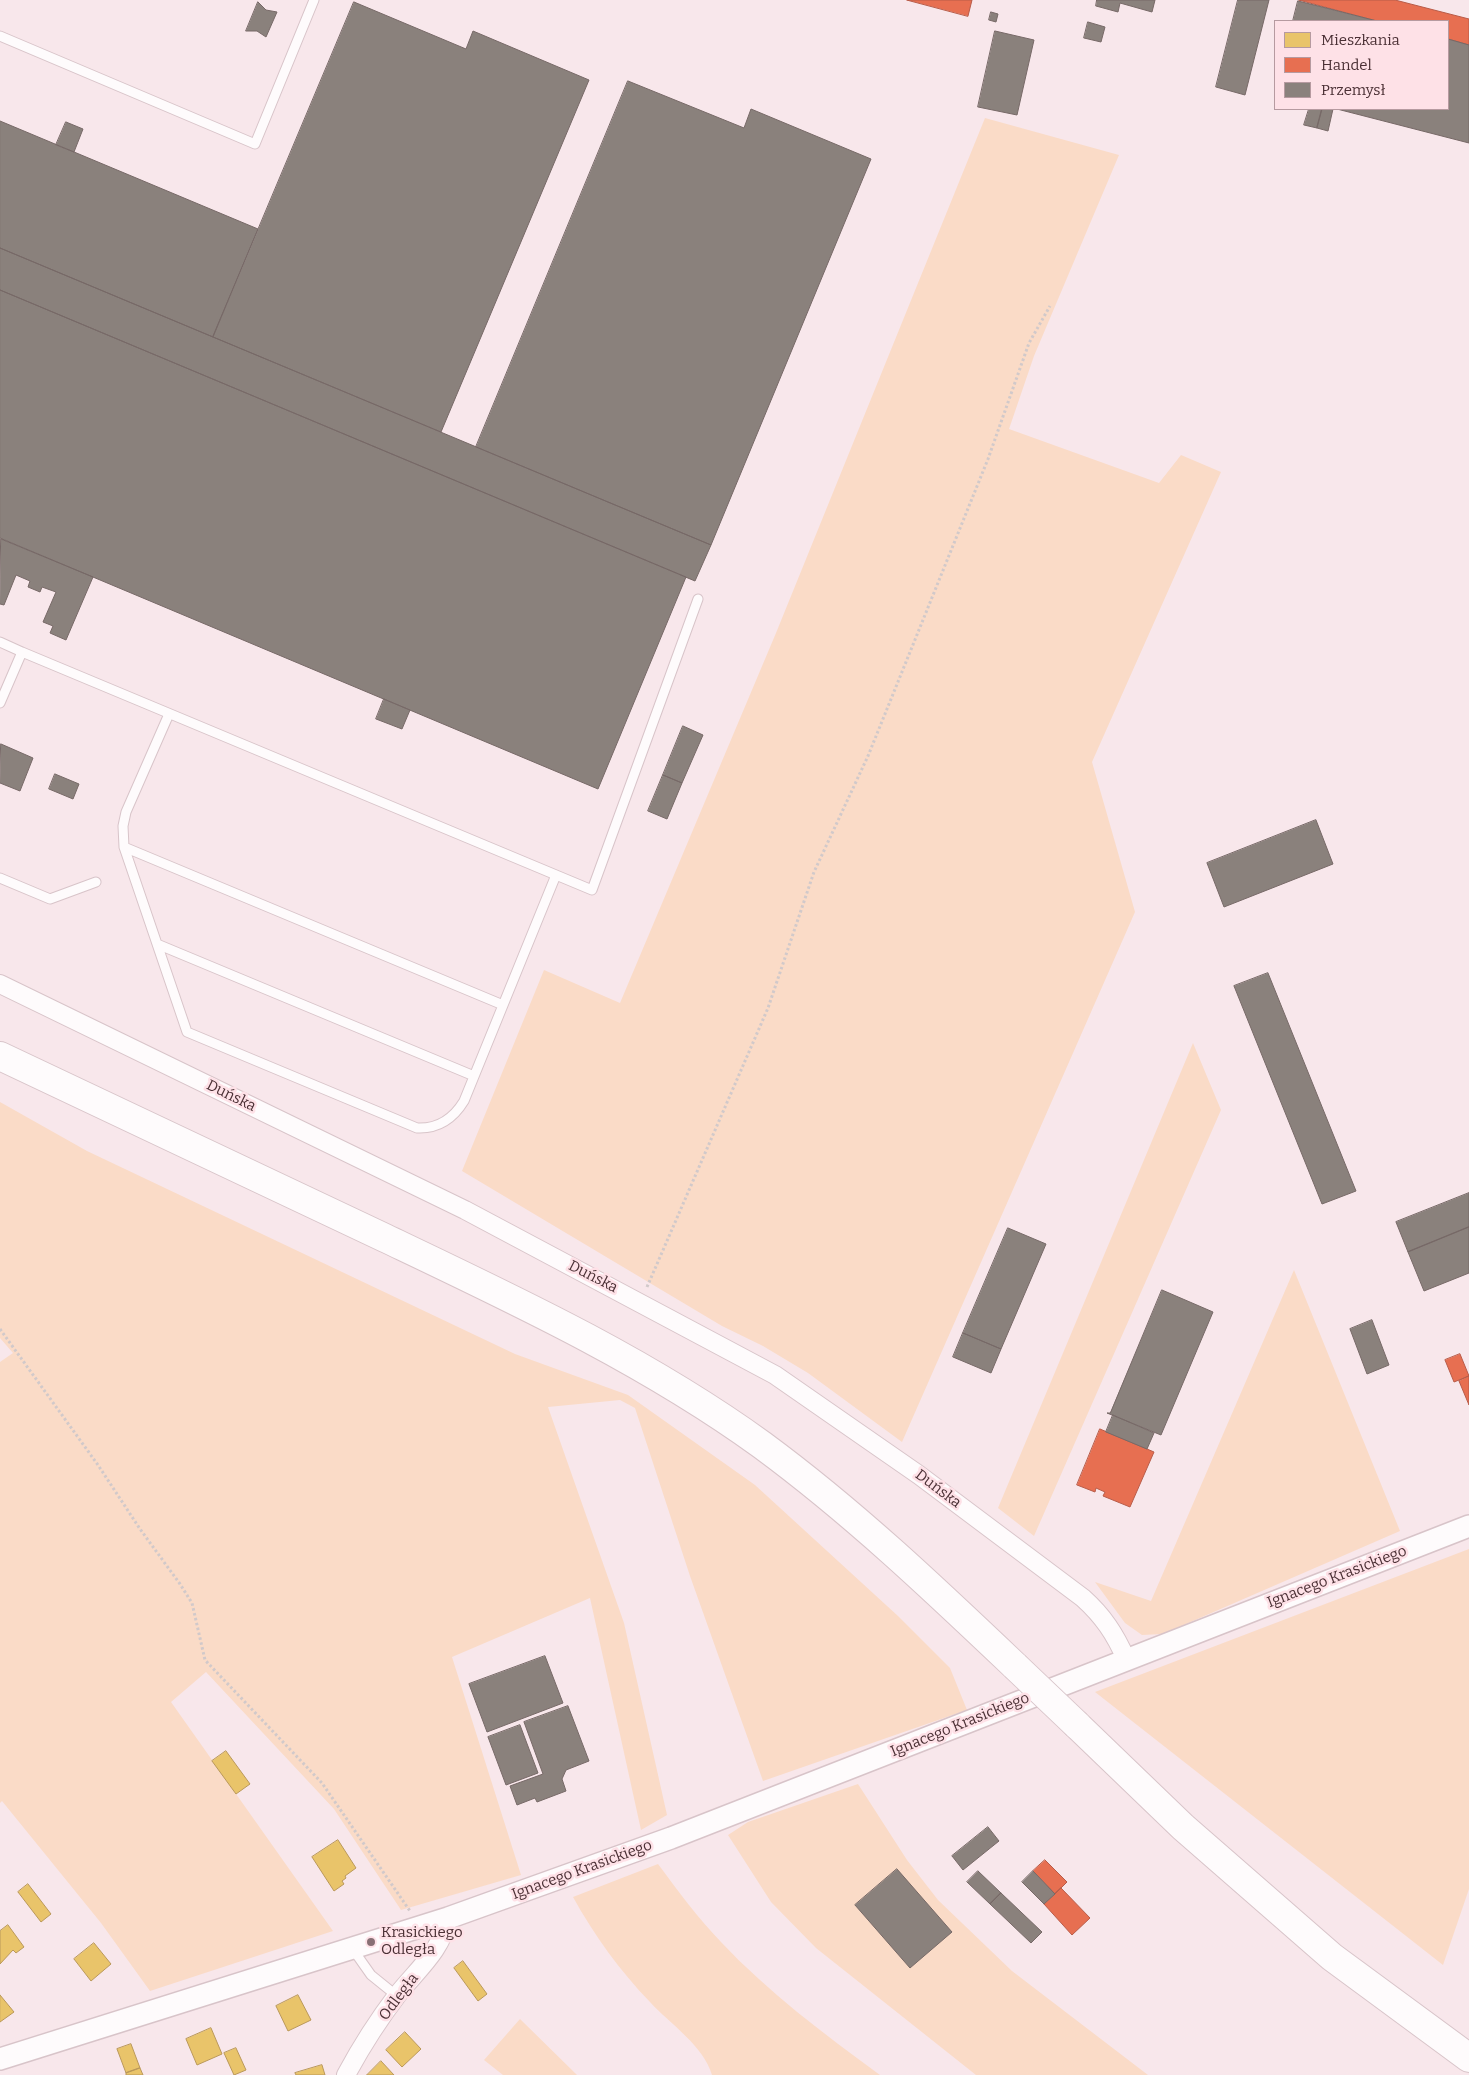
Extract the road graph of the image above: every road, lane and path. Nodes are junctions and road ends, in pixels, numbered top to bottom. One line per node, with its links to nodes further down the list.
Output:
1 (314, 0): 2 (lane)
2 (0, 36)
3 (1050, 306): 18 (path)
4 (698, 599): 10 (lane)
5 (0, 642): 6 (lane)
6 (22, 652): 7 (lane); 8 (lane)
7 (0, 703)
8 (169, 714): 9 (lane); 10 (lane)
9 (124, 847): 13 (lane); 15 (lane)
10 (556, 875): 15 (lane)
11 (0, 878): 12 (lane)
12 (96, 882)
13 (158, 944): 17 (lane); 17 (lane)
14 (0, 984): 18 (street, Duńska)
15 (503, 1005): 17 (lane)
16 (0, 1056): 26 (main road, bridge)
17 (474, 1076)
18 (641, 1302): 21 (street, Duńska)
19 (0, 1329): 23 (path)
20 (1469, 1526): 21 (street, Ignacego Krasickiego)
21 (1126, 1659): 22 (street, Ignacego Krasickiego)
22 (448, 1918): 23 (street, Ignacego Krasickiego); 25 (street, Odległa)
23 (420, 1926): 24 (street, Ignacego Krasickiego)
24 (352, 1948): 25 (lane); 27 (street, Ignacego Krasickiego)
25 (397, 1996): 28 (street, Odległa)
26 (1469, 2058)
27 (0, 2059)
28 (346, 2075)

